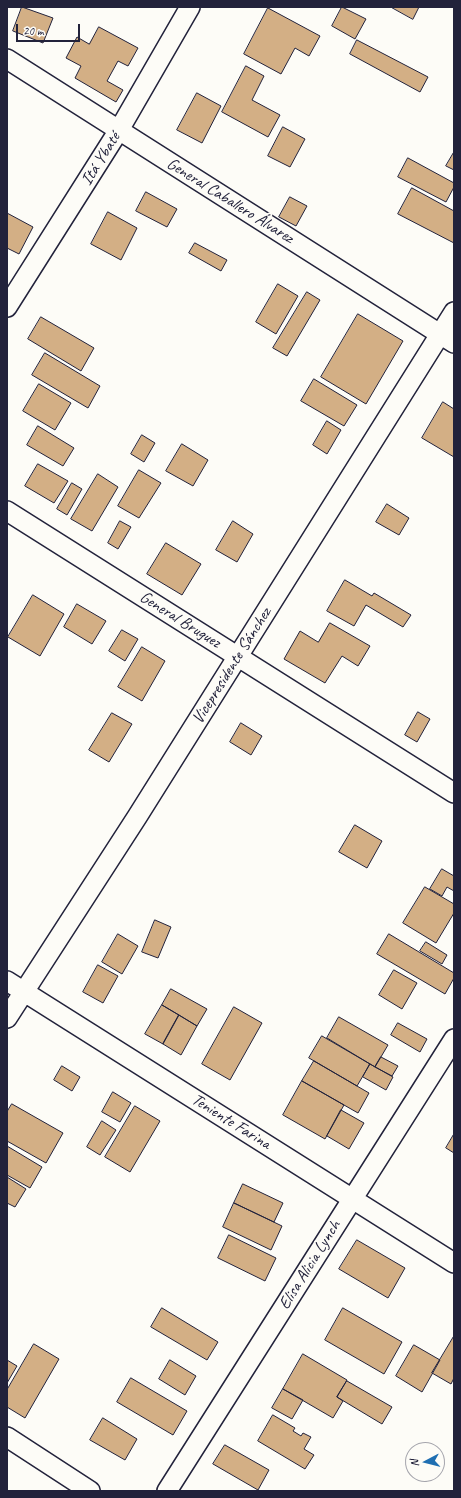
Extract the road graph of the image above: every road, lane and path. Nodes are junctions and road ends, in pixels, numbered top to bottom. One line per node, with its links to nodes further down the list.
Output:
1 (190, 7): 3 (street, Itá Ybaté)
2 (7, 59): 3 (street, General Caballero Álvarez)
3 (119, 130): 4 (street, Itá Ybaté); 6 (street, General Caballero Álvarez)
4 (7, 307)
5 (454, 312): 6 (street, Vicepresidente Sánchez)
6 (447, 338): 8 (street, Vicepresidente Sánchez)
7 (7, 511): 8 (street, General Bruguez)
8 (238, 657): 9 (street, General Bruguez); 11 (street, Vicepresidente Sánchez)
9 (454, 793)
10 (7, 981): 11 (street, Teniente Farina)
11 (24, 992): 12 (street, Vicepresidente Sánchez); 14 (street, Teniente Farina)
12 (7, 1018)
13 (454, 1039): 14 (street, Elisa Alicia Lynch)
14 (353, 1198): 15 (street, Teniente Farina); 18 (street, Elisa Alicia Lynch)
15 (454, 1262)
16 (7, 1437): 17 (street)
17 (90, 1491)
18 (167, 1491)

